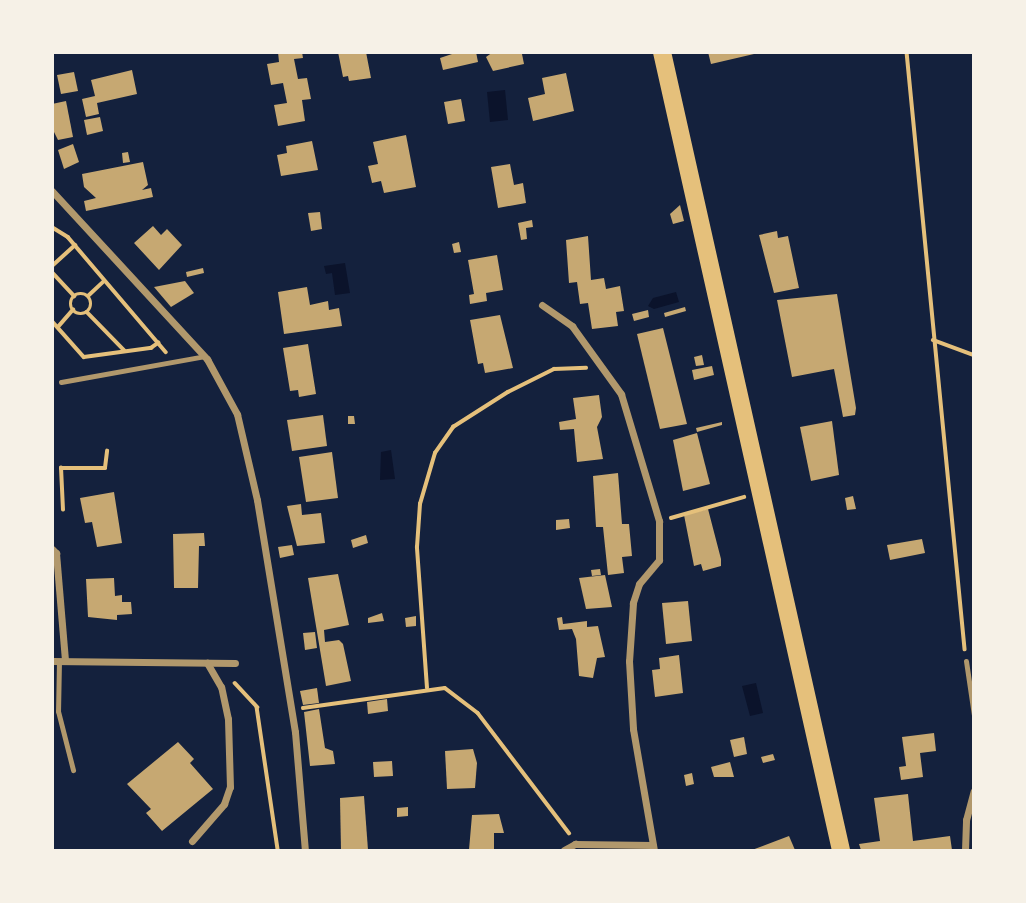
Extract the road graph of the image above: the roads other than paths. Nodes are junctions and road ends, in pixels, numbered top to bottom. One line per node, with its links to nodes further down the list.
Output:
1 (662, 52): 18 (main road)
2 (52, 191): 4 (street)
3 (541, 304): 15 (street)
4 (205, 356): 5 (lane); 16 (street)
5 (61, 382)
6 (52, 549): 7 (street)
7 (59, 661): 9 (street); 12 (lane)
8 (966, 661): 11 (lane)
9 (210, 663): 10 (street); 14 (street)
10 (235, 663)
11 (974, 715)
12 (73, 769)
13 (974, 792): 19 (street)
14 (192, 841)
15 (653, 848): 17 (street)
16 (305, 850)
17 (564, 850)
18 (841, 850)
19 (965, 850)

